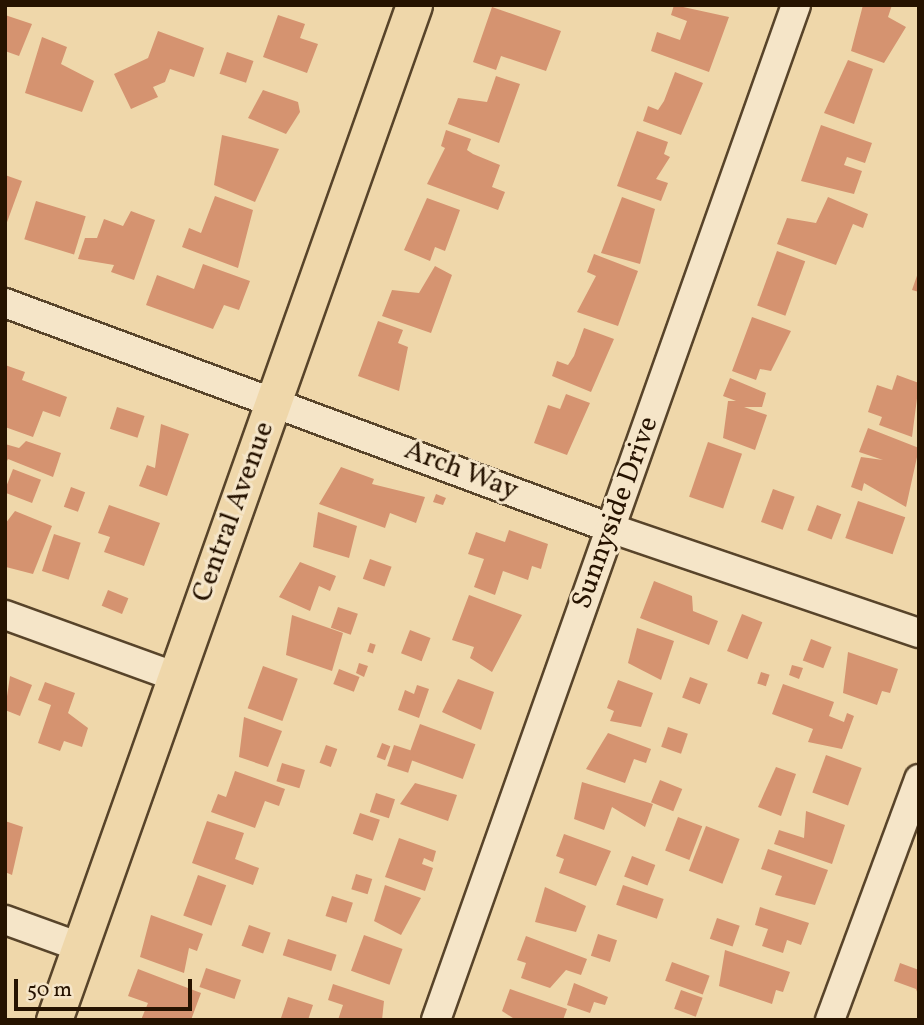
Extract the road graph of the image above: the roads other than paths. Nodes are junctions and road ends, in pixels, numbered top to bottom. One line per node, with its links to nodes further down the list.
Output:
1 (414, 5): 4 (main road, Central Avenue)
2 (796, 5): 5 (street, Sunnyside Drive)
3 (5, 303): 4 (street, Arch Way)
4 (274, 401): 5 (street, Arch Way); 8 (main road, Central Avenue)
5 (610, 528): 7 (street, Arch Way); 13 (street, Sunnyside Drive)
6 (5, 615): 8 (street)
7 (919, 633)
8 (176, 677): 11 (main road, Central Avenue)
9 (919, 779): 14 (street)
10 (5, 920): 11 (street)
11 (80, 947): 12 (main road, Central Avenue)
12 (54, 1020)
13 (436, 1020)
14 (830, 1020)

